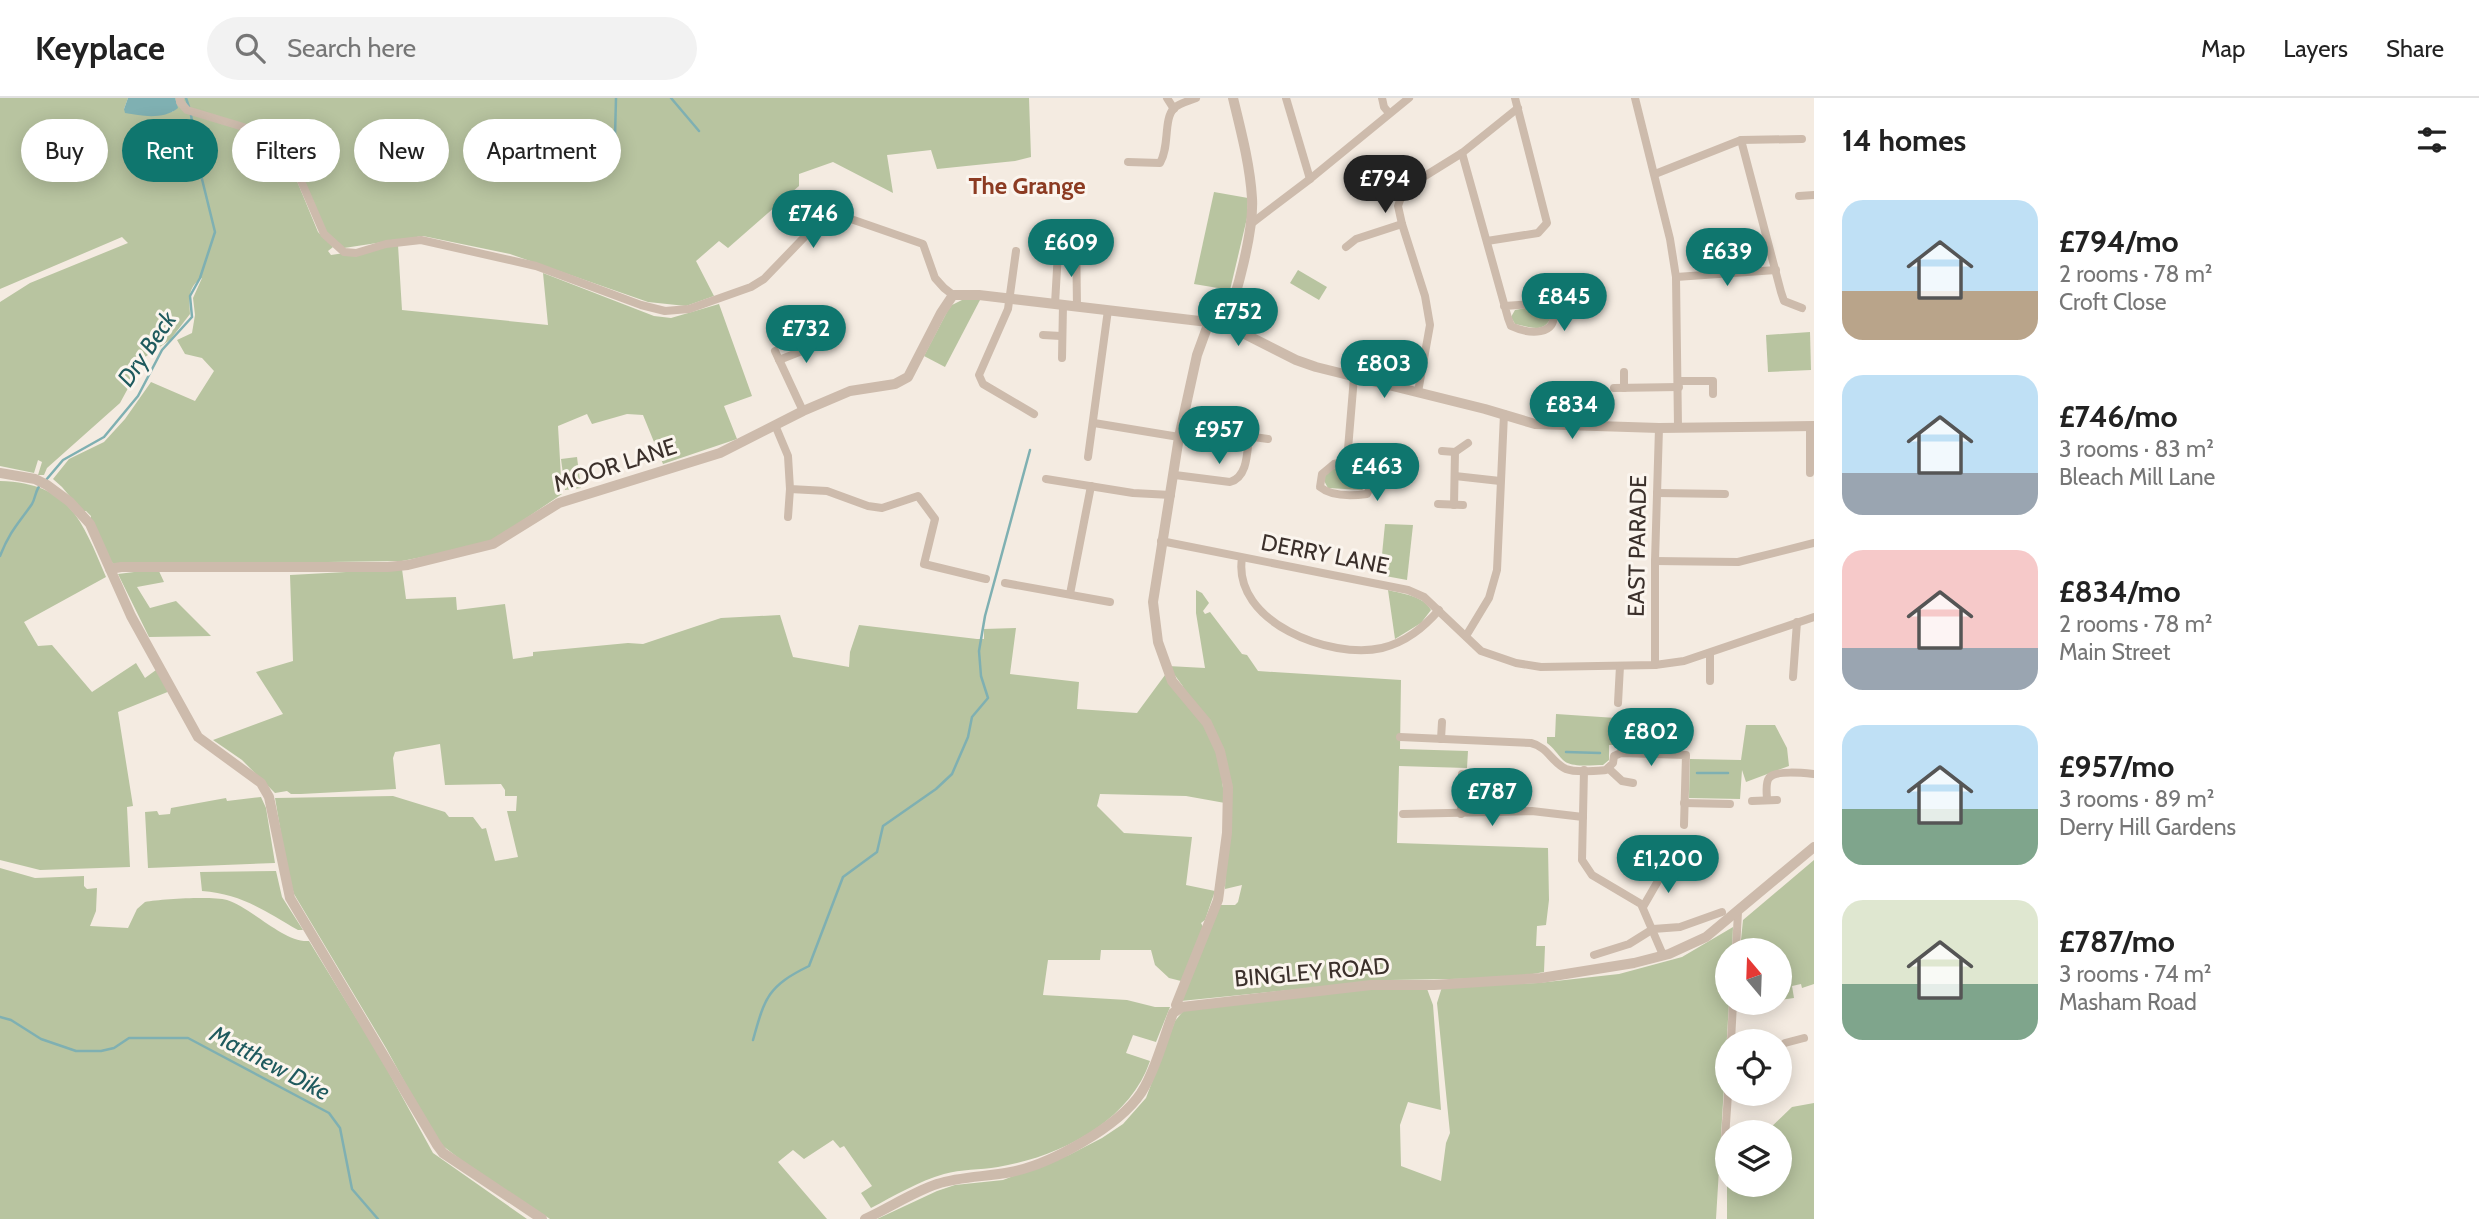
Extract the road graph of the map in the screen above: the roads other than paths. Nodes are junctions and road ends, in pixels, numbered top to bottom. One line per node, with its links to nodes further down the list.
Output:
1 (180, 98): 30 (street)
2 (1167, 98): 11 (street)
3 (1195, 98): 11 (street)
4 (1233, 98): 22 (street)
5 (1286, 98): 18 (street)
6 (1382, 98): 12 (street)
7 (1409, 98): 12 (street)
8 (1515, 98): 10 (street)
9 (1637, 99): 17 (street)
10 (1518, 108): 15 (street); 24 (street)
11 (1174, 109): 16 (street)
12 (1389, 113): 18 (street)
13 (1802, 139): 14 (street)
14 (1741, 141): 17 (street); 28 (street)
15 (1462, 153): 23 (street); 24 (street)
16 (1128, 162)
17 (1655, 174): 29 (street)
18 (1310, 179): 22 (street)
19 (1814, 195): 20 (street)
20 (1799, 197)
21 (1063, 223): 34 (street)
22 (1252, 223): 38 (street)
23 (1402, 224): 25 (street); 48 (street)
24 (1487, 241): 33 (street)
25 (1346, 247)
26 (1016, 251): 31 (street)
27 (1058, 252): 32 (street)
28 (1776, 270): 29 (street); 35 (street)
29 (1676, 277): 47 (street)
30 (953, 295): 31 (street); 50 (street, MOOR LANE)
31 (1010, 299): 32 (street); 51 (street)
32 (1059, 305): 34 (street); 40 (street)
33 (1504, 306): 33 (street)
34 (1077, 307): 36 (street)
35 (1802, 308)
36 (1108, 310): 37 (street); 53 (street)
37 (1209, 322): 38 (street); 60 (street)
38 (1226, 324): 46 (street)
39 (1044, 335): 40 (street)
40 (1061, 336): 43 (street)
41 (822, 344): 44 (street)
42 (775, 351): 44 (street)
43 (1062, 358)
44 (779, 360): 50 (street)
45 (1624, 372): 47 (street)
46 (1354, 377): 48 (street); 66 (street)
47 (1678, 384): 49 (street); 56 (street)
48 (1418, 392): 52 (street)
49 (1713, 394)
50 (803, 411): 54 (street, MOOR LANE)
51 (1034, 414)
52 (1504, 414): 57 (street); 72 (street)
53 (1094, 423): 60 (street); 65 (street)
54 (775, 425): 74 (street); 84 (street, MOOR LANE)
55 (1812, 426): 56 (street); 68 (street)
56 (1678, 427): 57 (street)
57 (1659, 428): 75 (street, EAST PARADE)
58 (1233, 434): 59 (street)
59 (1249, 436): 61 (street); 69 (street)
60 (1179, 437): 69 (street)
61 (1268, 439)
62 (1468, 443): 64 (street)
63 (1442, 451): 64 (street)
64 (1455, 452): 70 (street)
65 (1087, 457)
66 (1347, 461): 66 (street)
67 (0, 473): 84 (street)
68 (1809, 473)
69 (1175, 475): 77 (street)
70 (1455, 477): 72 (street); 78 (street)
71 (1046, 479): 73 (street)
72 (1500, 481): 92 (street)
73 (1091, 486): 77 (street); 87 (street)
74 (790, 489): 79 (street); 85 (street)
75 (1657, 493): 76 (street); 83 (street, EAST PARADE)
76 (1725, 494)
77 (1171, 495): 80 (street)
78 (1438, 504)
79 (788, 517)
80 (1161, 541): 82 (street, DERRY LANE); 127 (street)
81 (1814, 543): 83 (street)
82 (1242, 558): 89 (street, DERRY LANE); 89 (street)
83 (1655, 561): 94 (street, EAST PARADE)
84 (110, 569): 130 (street)
85 (986, 579)
86 (1005, 583): 87 (street)
87 (1070, 594): 88 (street)
88 (1110, 602)
89 (1439, 610): 92 (street, DERRY LANE)
90 (1814, 618): 91 (street, DERRY LANE)
91 (1797, 622): 93 (street, DERRY LANE); 96 (street)
92 (1466, 636): 95 (street, DERRY LANE)
93 (1710, 654): 94 (street, DERRY LANE); 97 (street)
94 (1655, 665): 95 (street, DERRY LANE)
95 (1620, 666): 98 (street)
96 (1793, 677)
97 (1710, 681)
98 (1618, 703)
99 (1442, 722): 101 (street)
100 (1400, 737): 101 (street)
101 (1441, 739): 103 (street)
102 (1608, 768): 103 (street); 106 (street); 110 (street)
103 (1584, 770): 114 (street)
104 (1462, 774): 113 (street)
105 (1814, 774): 107 (street)
106 (1633, 783)
107 (1766, 800): 108 (street); 109 (street)
108 (1777, 800)
109 (1752, 801)
110 (1684, 803): 111 (street); 115 (street)
111 (1730, 804)
112 (1403, 814): 113 (street)
113 (1461, 814): 114 (street)
114 (1583, 817): 120 (street)
115 (1684, 825)
116 (1814, 847): 122 (street, BINGLEY ROAD)
117 (1647, 863): 118 (street)
118 (1666, 867): 119 (street); 120 (street)
119 (1706, 868)
120 (1643, 907): 123 (street)
121 (1722, 912): 123 (street)
122 (1738, 912): 124 (street); 126 (street, BINGLEY ROAD)
123 (1653, 929): 125 (street); 126 (street)
124 (1737, 938)
125 (1594, 955)
126 (1663, 955): 127 (street, BINGLEY ROAD)
127 (1178, 1009): 131 (street)
128 (1804, 1038): 129 (street)
129 (1792, 1041)
130 (542, 1219)
131 (865, 1219)

